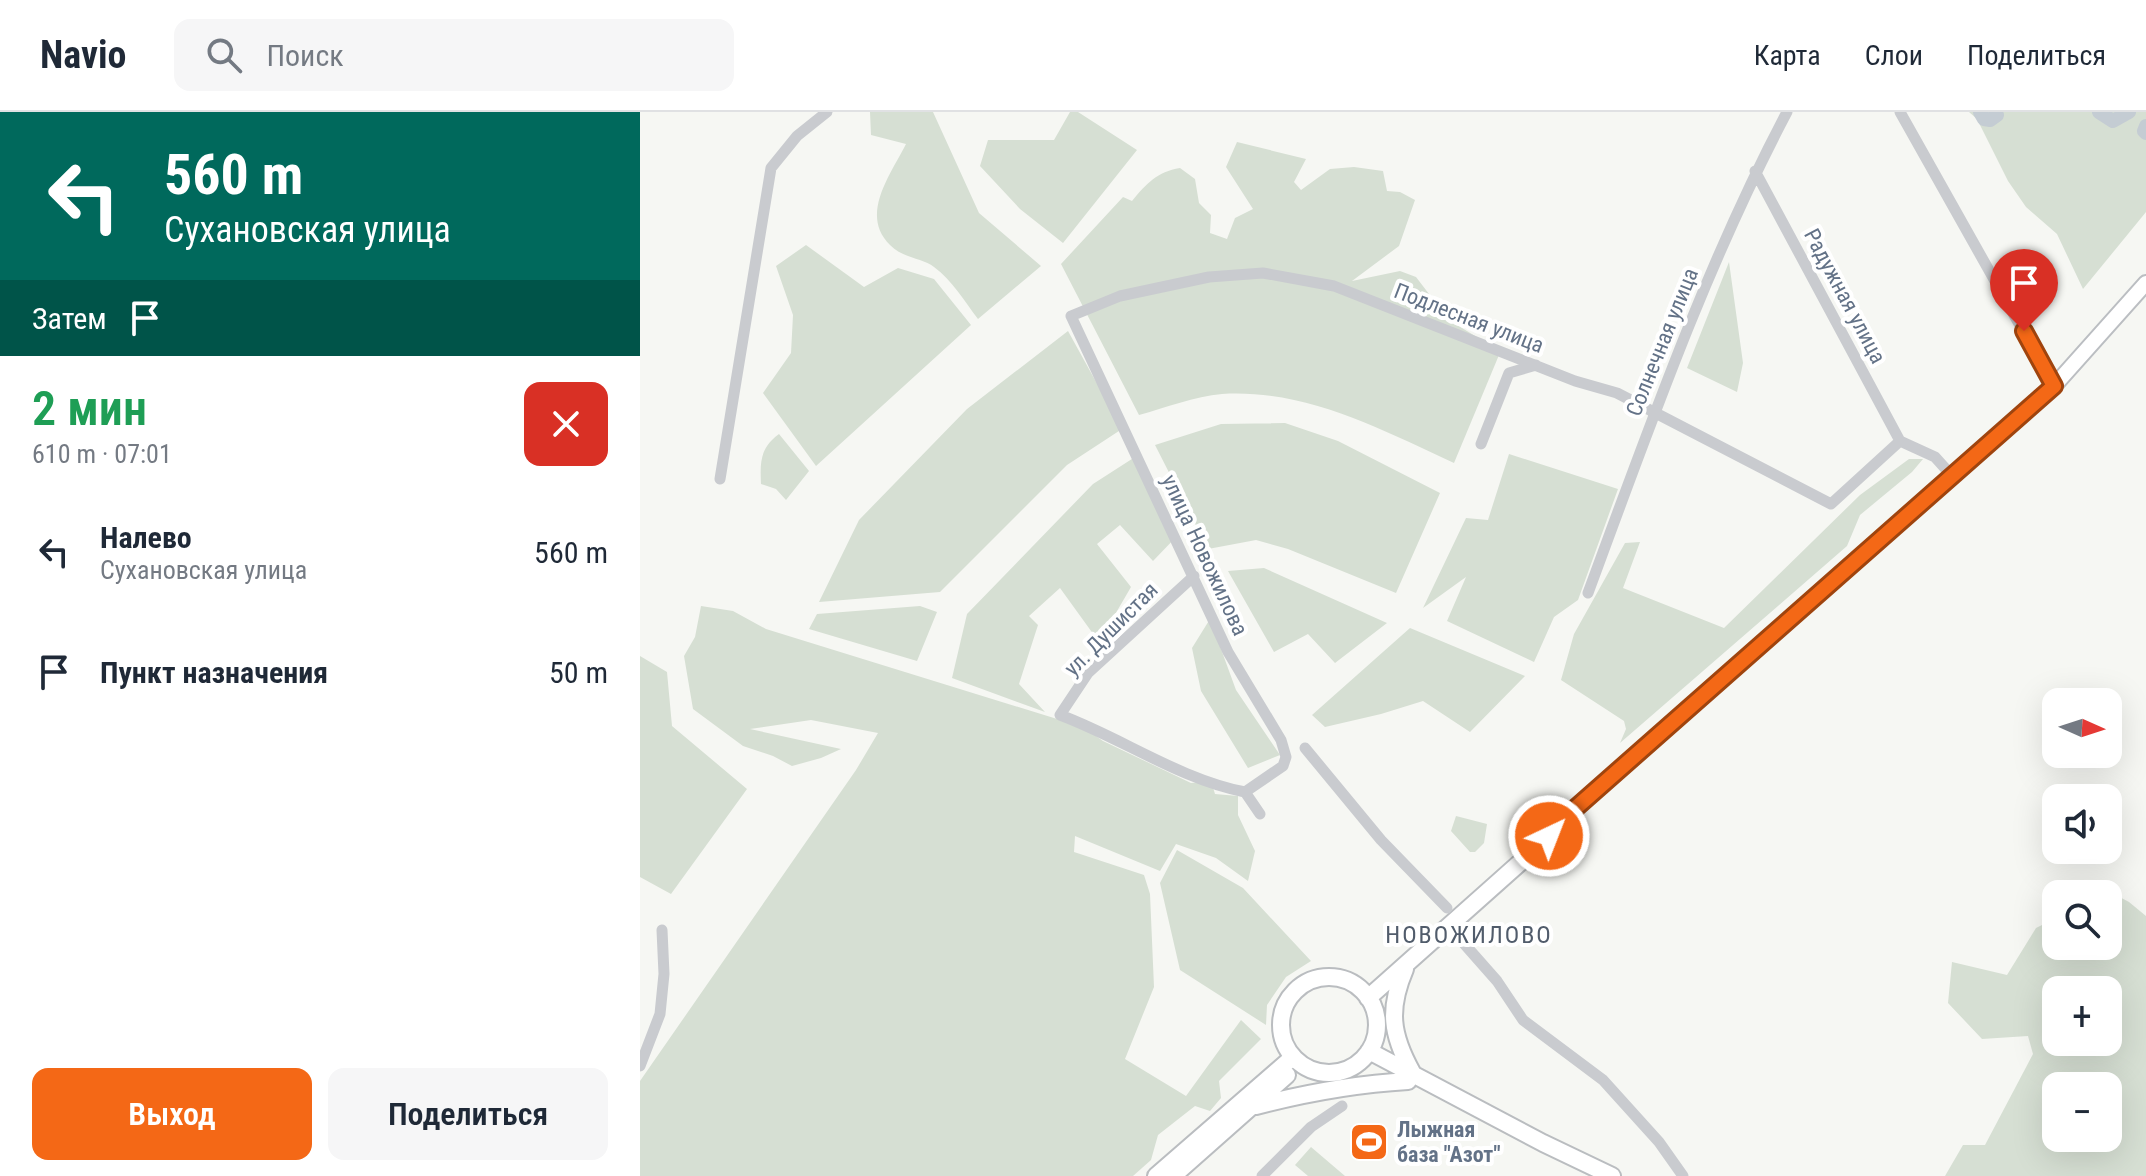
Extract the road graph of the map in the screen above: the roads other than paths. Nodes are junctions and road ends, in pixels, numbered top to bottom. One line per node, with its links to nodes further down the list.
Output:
1 (827, 112): 13 (street)
2 (1787, 112): 4 (street, Солнечная улица)
3 (1900, 112): 8 (street)
4 (1755, 171): 9 (street, Солнечная улица); 10 (street, Радужная улица)
5 (2146, 283): 8 (main road)
6 (1071, 316): 7 (street, Подлесная улица); 14 (street, улица Новожилова)
7 (1537, 365): 9 (street, Подлесная улица); 11 (street)
8 (2054, 386): 12 (main road)
9 (1654, 412): 10 (street, Подлесная улица); 15 (street, Солнечная улица)
10 (1900, 441): 12 (street)
11 (1481, 444)
12 (1953, 477): 18 (main road)
13 (720, 479)
14 (1194, 576): 17 (street, улица Новожилова); 17 (street, ул. Душистая)
15 (1588, 593)
16 (1305, 748): 20 (street)
17 (1245, 792): 19 (street)
18 (1570, 813): 23 (highway); 24 (highway)
19 (1260, 814)
20 (1447, 908)
21 (662, 930): 27 (street)
22 (1452, 930): 36 (street)
23 (1407, 963): 24 (highway); 28 (highway)
24 (1366, 995): 25 (highway); 26 (highway)
25 (1366, 1055): 26 (highway); 28 (highway)
26 (1297, 1060): 30 (highway); 31 (highway)
27 (640, 1066)
28 (1410, 1077): 30 (highway); 34 (highway); 35 (highway)
29 (1342, 1106): 33 (street)
30 (1250, 1107): 32 (highway)
31 (1156, 1176)
32 (1173, 1176)
33 (1262, 1176)
34 (1597, 1176)
35 (1612, 1176)
36 (1683, 1176)

